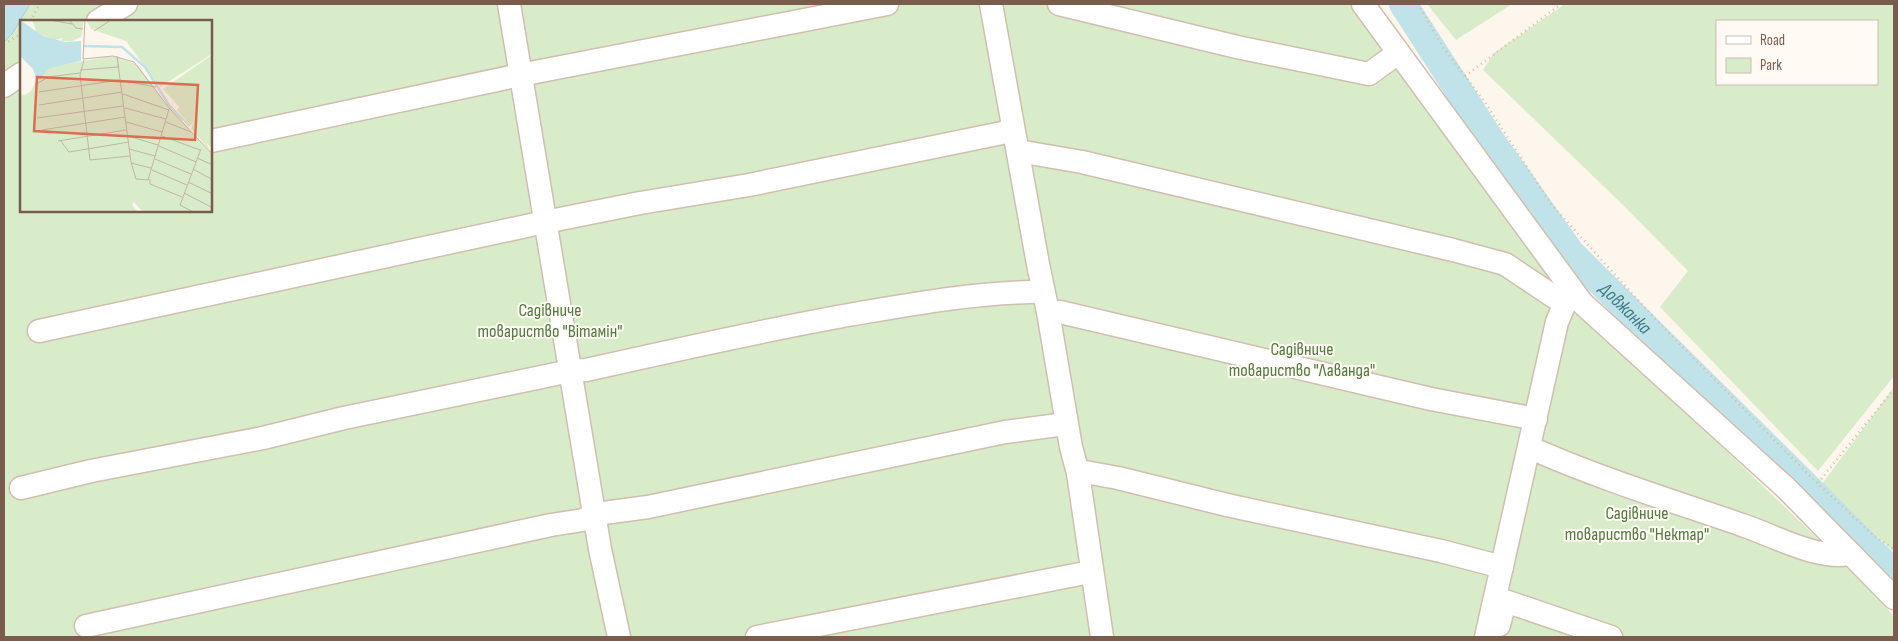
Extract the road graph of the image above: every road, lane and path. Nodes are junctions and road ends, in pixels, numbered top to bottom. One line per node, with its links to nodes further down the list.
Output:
1 (40, 4): 11 (path)
2 (126, 4): 12 (street)
3 (508, 4): 17 (street)
4 (886, 4): 17 (street)
5 (979, 4): 20 (street)
6 (991, 4): 22 (street)
7 (1058, 4): 15 (street)
8 (1363, 4): 15 (street)
9 (1418, 4): 18 (path)
10 (1561, 4): 18 (path)
11 (31, 20)
12 (100, 20)
13 (20, 35): 14 (path)
14 (4, 44)
15 (1398, 53): 25 (street)
16 (20, 75): 19 (street)
17 (520, 75): 21 (street); 23 (street)
18 (1465, 76): 34 (path)
19 (4, 86)
20 (1002, 133): 23 (street); 24 (street)
21 (212, 141)
22 (1018, 151): 25 (street); 26 (street)
23 (545, 222): 27 (street); 28 (street)
24 (1032, 292): 28 (street); 31 (street)
25 (1574, 300): 30 (street); 32 (street); 38 (street)
26 (1048, 312): 30 (street); 33 (street)
27 (39, 331)
28 (570, 371): 35 (street); 36 (street)
29 (1894, 389): 34 (path)
30 (1536, 419): 39 (street)
31 (1058, 425): 36 (street); 40 (street)
32 (1540, 452): 38 (street); 42 (street)
33 (1078, 473): 39 (street); 47 (street)
34 (1818, 483): 37 (path)
35 (21, 488)
36 (595, 514): 43 (street); 44 (street)
37 (1894, 549)
38 (1851, 554): 41 (street)
39 (1502, 567): 48 (street)
40 (1080, 574): 45 (street); 46 (street)
41 (1894, 598)
42 (1506, 601): 49 (street); 50 (street)
43 (86, 626)
44 (619, 637)
45 (757, 637)
46 (1089, 637)
47 (1102, 637)
48 (1486, 637)
49 (1496, 637)
50 (1611, 637)

